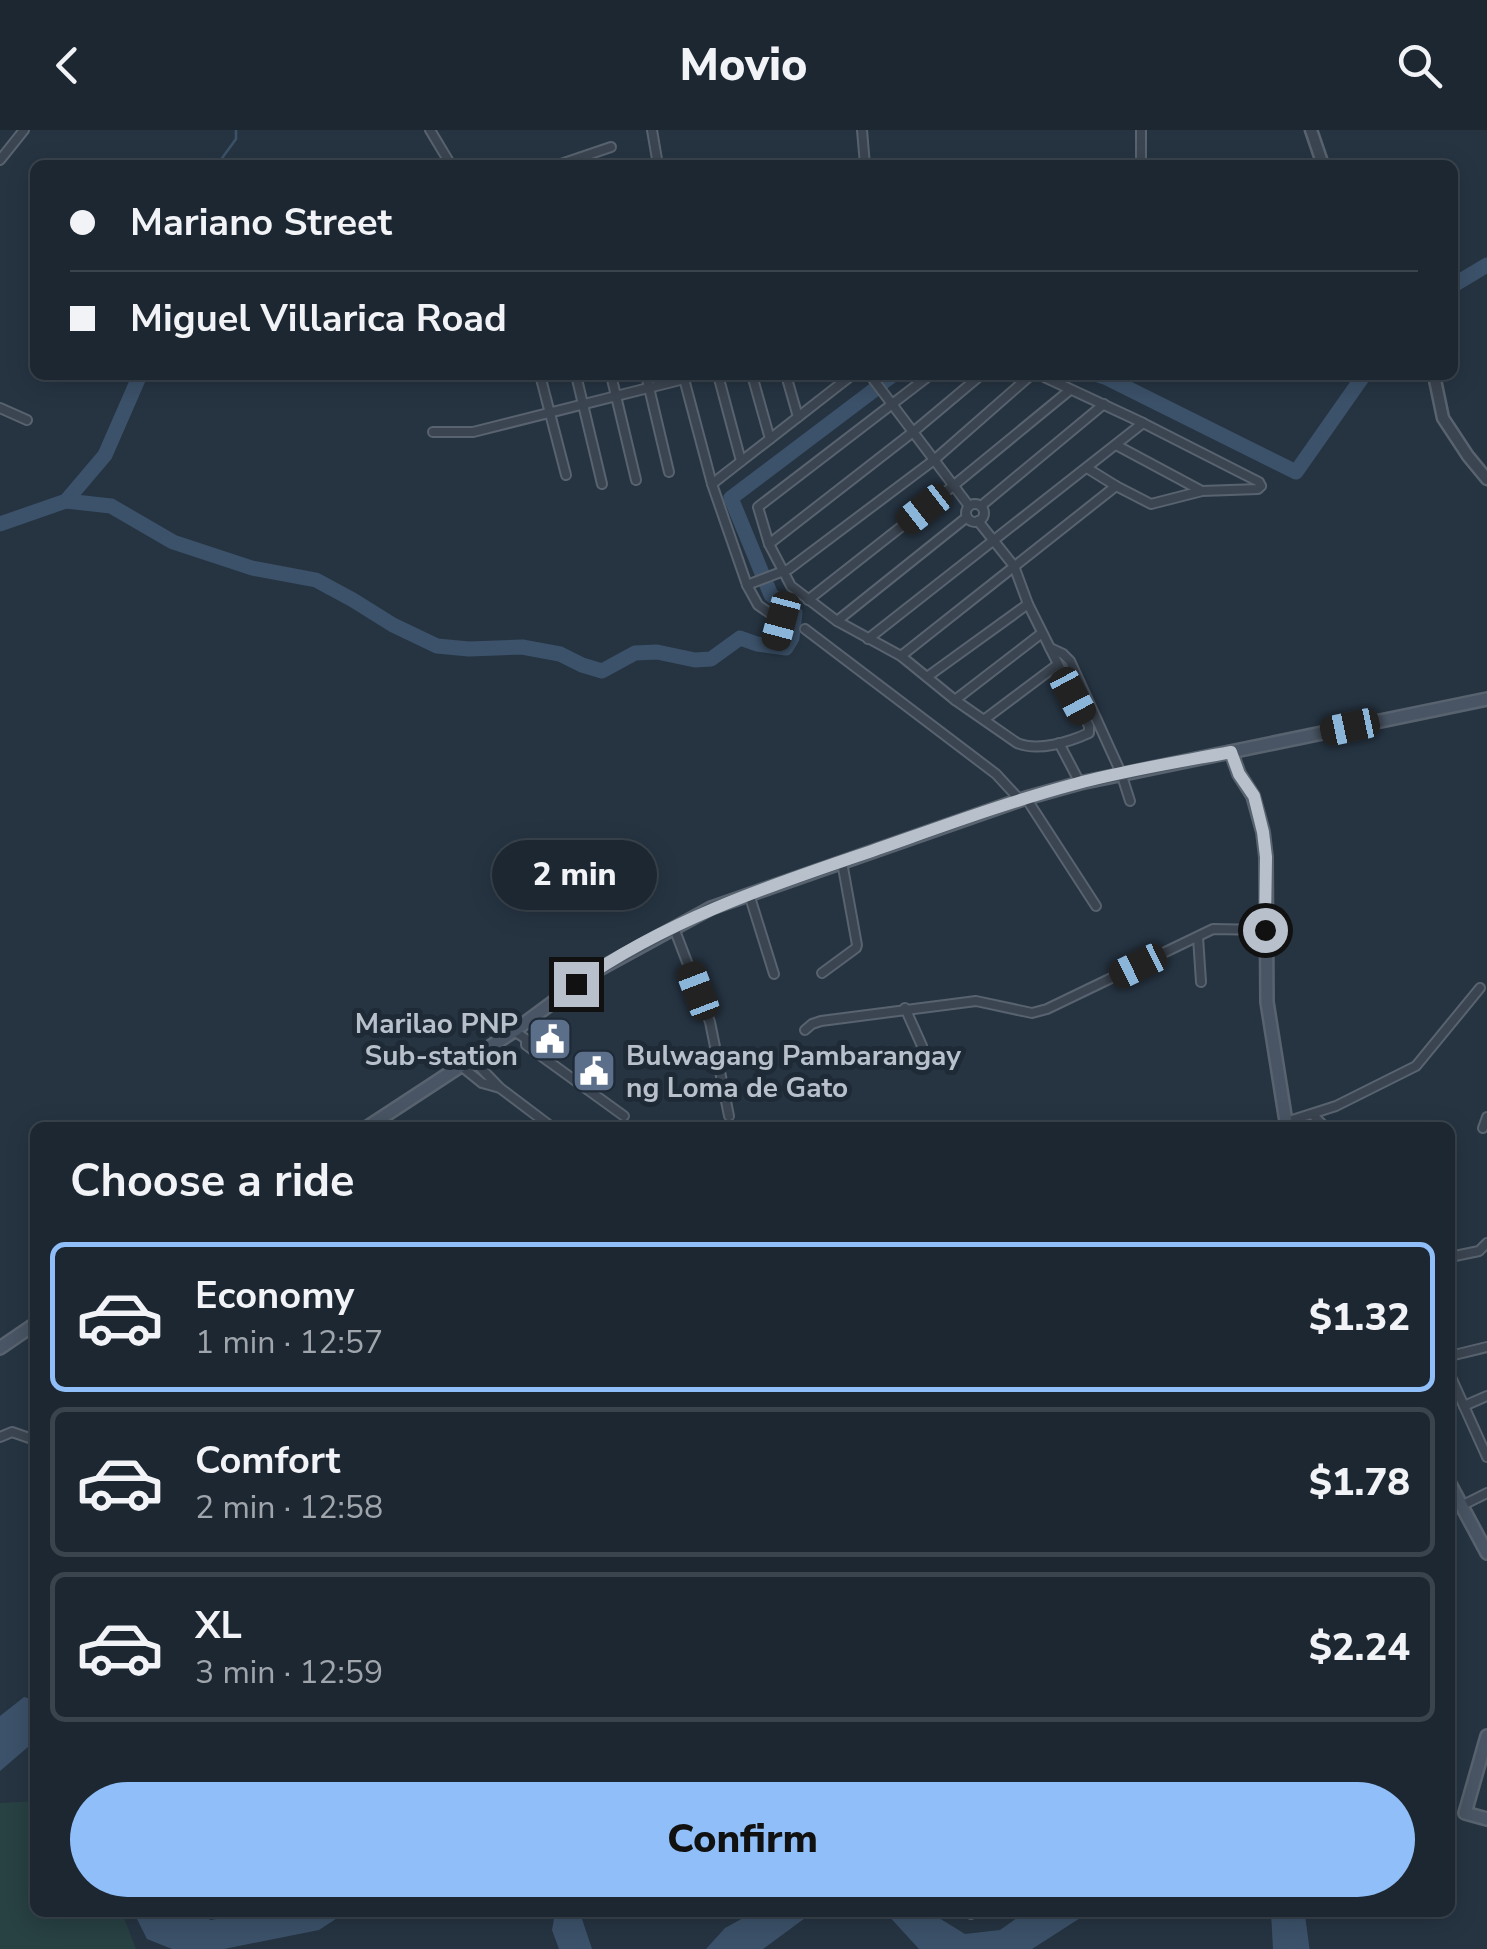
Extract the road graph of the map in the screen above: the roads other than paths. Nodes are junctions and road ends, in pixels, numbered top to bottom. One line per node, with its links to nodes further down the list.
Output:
1 (24, 130): 8 (street)
2 (430, 130): 9 (street)
3 (652, 130): 11 (street)
4 (862, 130): 12 (street)
5 (1142, 130): 13 (street)
6 (1312, 130): 14 (street)
7 (612, 147): 10 (street)
8 (0, 160)
9 (448, 160)
10 (573, 160)
11 (657, 160)
12 (865, 160)
13 (1142, 160)
14 (1321, 160)
15 (541, 380): 38 (street)
16 (577, 380): 36 (street)
17 (612, 380): 33 (street)
18 (647, 380): 31 (street)
19 (674, 380): 31 (street)
20 (684, 380): 54 (street)
21 (719, 380): 47 (street)
22 (753, 380): 44 (street)
23 (787, 380): 39 (street)
24 (846, 380): 39 (street)
25 (873, 380): 34 (street)
26 (923, 380): 34 (street)
27 (974, 380): 43 (street)
28 (1025, 380): 46 (street)
29 (1050, 380): 32 (street)
30 (1435, 380): 52 (street)
31 (649, 388): 33 (street); 49 (street)
32 (1070, 390): 35 (street); 55 (street)
33 (616, 396): 36 (street); 51 (street)
34 (890, 404): 43 (street); 63 (street)
35 (1104, 404): 41 (street); 59 (street)
36 (583, 405): 38 (street); 53 (street)
37 (0, 408): 40 (street)
38 (550, 413): 42 (street); 50 (street)
39 (798, 417): 44 (street)
40 (27, 420)
41 (1143, 422): 45 (street); 57 (street)
42 (433, 432)
43 (914, 432): 46 (street); 63 (street)
44 (770, 439): 47 (street)
45 (1116, 446): 48 (street); 57 (street)
46 (934, 460): 55 (street); 65 (street)
47 (741, 461): 54 (street)
48 (1087, 468): 56 (street); 62 (street)
49 (669, 472)
50 (566, 475)
51 (636, 480)
52 (1487, 480)
53 (602, 484)
54 (712, 484): 66 (street)
55 (953, 486): 58 (street); 67 (street)
56 (1116, 486): 57 (street); 64 (street)
57 (1202, 492)
58 (969, 506): 59 (street); 60 (street)
59 (981, 506): 61 (street)
60 (967, 517): 61 (street); 69 (street)
61 (978, 522): 62 (street)
62 (993, 539): 64 (street); 72 (street)
63 (769, 544): 65 (street)
64 (1014, 566): 68 (street); 75 (street)
65 (782, 572): 66 (street); 67 (street)
66 (748, 585): 73 (street)
67 (808, 600): 69 (street)
68 (1028, 604): 71 (street); 77 (street)
69 (837, 621): 72 (street)
70 (805, 628): 85 (street)
71 (1042, 632): 74 (street); 79 (street)
72 (868, 639): 75 (street)
73 (776, 642)
74 (1050, 648): 76 (street); 83 (street)
75 (901, 656): 77 (street)
76 (1057, 665): 80 (street); 81 (street)
77 (927, 677): 79 (street)
78 (1487, 699): 82 (main road)
79 (954, 700): 80 (street)
80 (985, 720): 81 (street)
81 (1060, 743): 84 (street)
82 (1231, 752): 83 (main road); 91 (main road)
83 (1121, 773): 84 (main road); 86 (street)
84 (1080, 783): 85 (main road)
85 (1023, 799): 87 (main road); 89 (street)
86 (1130, 801)
87 (842, 860): 88 (main road); 94 (street)
88 (749, 894): 90 (main road); 93 (street)
89 (1096, 906)
90 (674, 928): 99 (main road); 104 (street)
91 (1265, 930): 92 (street); 108 (main road)
92 (1198, 937): 95 (street); 97 (street)
93 (774, 974)
94 (822, 974)
95 (1201, 982)
96 (1480, 988): 102 (street)
97 (905, 1008): 98 (street); 100 (street)
98 (805, 1030)
99 (514, 1031): 101 (main road); 103 (street)
100 (922, 1046)
101 (466, 1062): 106 (main road); 107 (street)
102 (1313, 1115): 109 (street); 110 (street)
103 (624, 1116)
104 (730, 1116)
105 (1487, 1116): 111 (street)
106 (384, 1122)
107 (544, 1122)
108 (1286, 1122)
109 (1294, 1122)
110 (1320, 1122)
111 (1483, 1128)
112 (1487, 1242): 113 (street)
113 (1455, 1256)
114 (30, 1327): 116 (main road)
115 (1487, 1347): 117 (street)
116 (0, 1348)
117 (1455, 1355)
118 (1455, 1386): 120 (street)
119 (1487, 1396): 120 (street)
120 (1464, 1406): 123 (street)
121 (0, 1436): 122 (street)
122 (30, 1438)
123 (1484, 1444): 124 (street)
124 (1487, 1457)
125 (1455, 1493): 127 (main road)
126 (1487, 1494): 127 (street)
127 (1462, 1506): 128 (main road)
128 (1487, 1553)
129 (1487, 1736): 130 (main road)
130 (1487, 1819)

